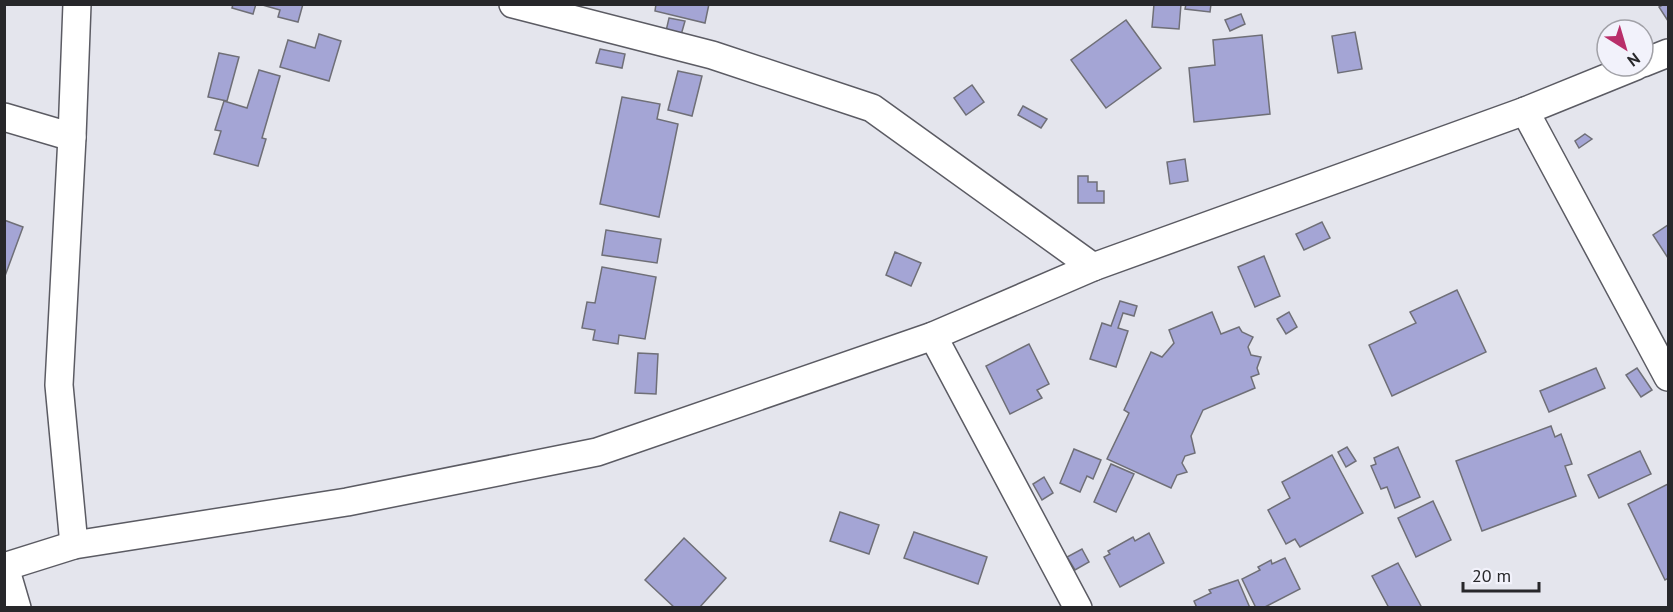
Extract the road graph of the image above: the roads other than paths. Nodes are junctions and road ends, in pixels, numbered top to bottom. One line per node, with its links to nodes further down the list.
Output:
1 (76, 4): 6 (street)
2 (513, 4): 7 (street)
3 (1606, 78): 4 (street)
4 (1525, 111): 7 (street); 9 (street)
5 (4, 117): 6 (street)
6 (72, 137): 10 (street)
7 (1093, 267): 8 (street)
8 (933, 336): 10 (street); 13 (street)
9 (1668, 377)
10 (74, 545): 11 (street)
11 (5, 567): 12 (street)
12 (17, 608)
13 (1078, 608)

